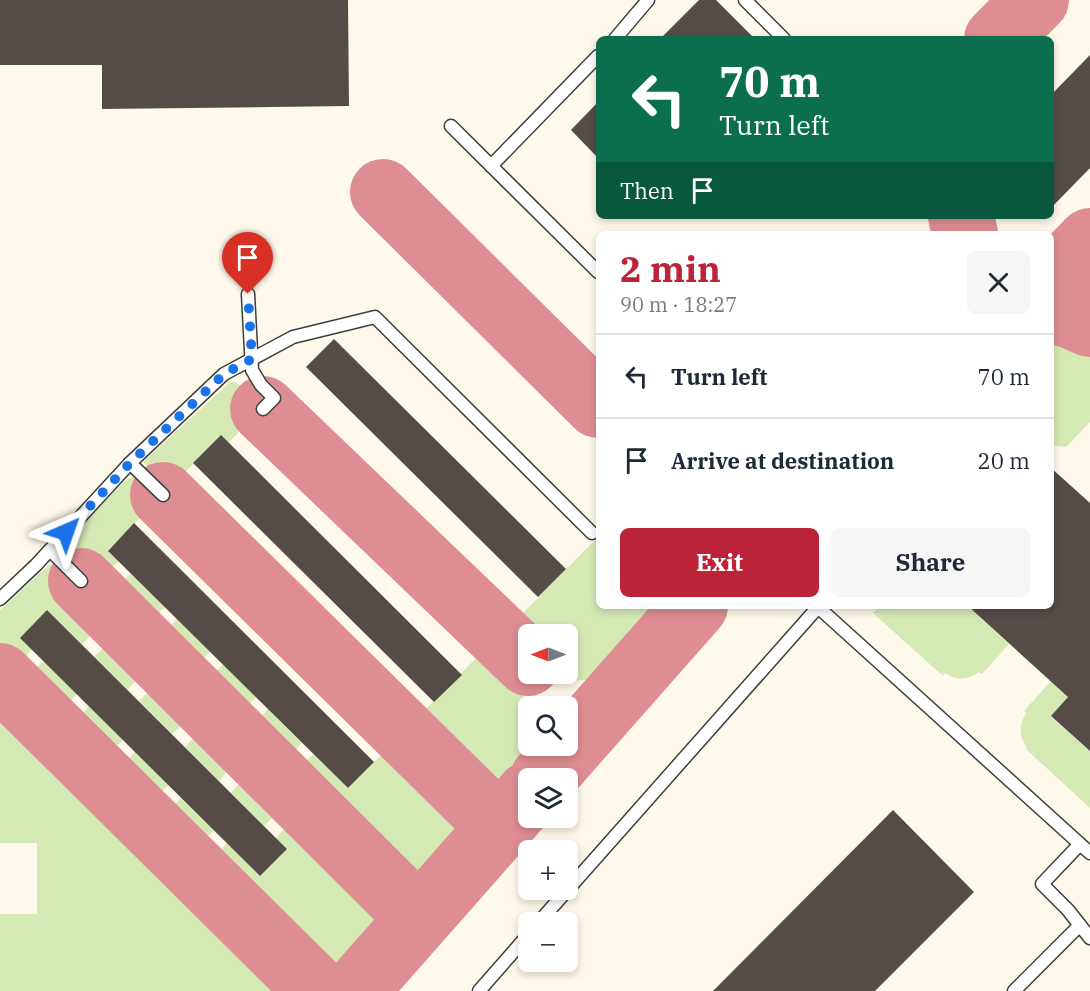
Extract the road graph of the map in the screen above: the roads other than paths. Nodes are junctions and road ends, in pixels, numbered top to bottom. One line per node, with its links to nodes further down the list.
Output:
1 (648, 0): 3 (lane)
2 (745, 0): 4 (lane)
3 (618, 36)
4 (781, 36)
5 (596, 58): 7 (lane)
6 (451, 126): 7 (lane)
7 (491, 166): 8 (lane)
8 (596, 270)
9 (248, 294): 10 (lane)
10 (252, 359): 11 (lane); 12 (lane); 14 (lane)
11 (263, 409)
12 (130, 463): 13 (lane); 15 (lane)
13 (163, 495)
14 (592, 533)
15 (50, 550): 16 (lane); 17 (lane)
16 (81, 581)
17 (0, 599)
18 (816, 609): 22 (lane)
19 (820, 609): 20 (lane)
20 (1080, 844): 21 (lane); 23 (lane)
21 (1090, 853)
22 (548, 912)
23 (1080, 925): 24 (lane); 27 (lane)
24 (1090, 938)
25 (518, 946): 26 (lane)
26 (478, 991)
27 (1014, 991)

